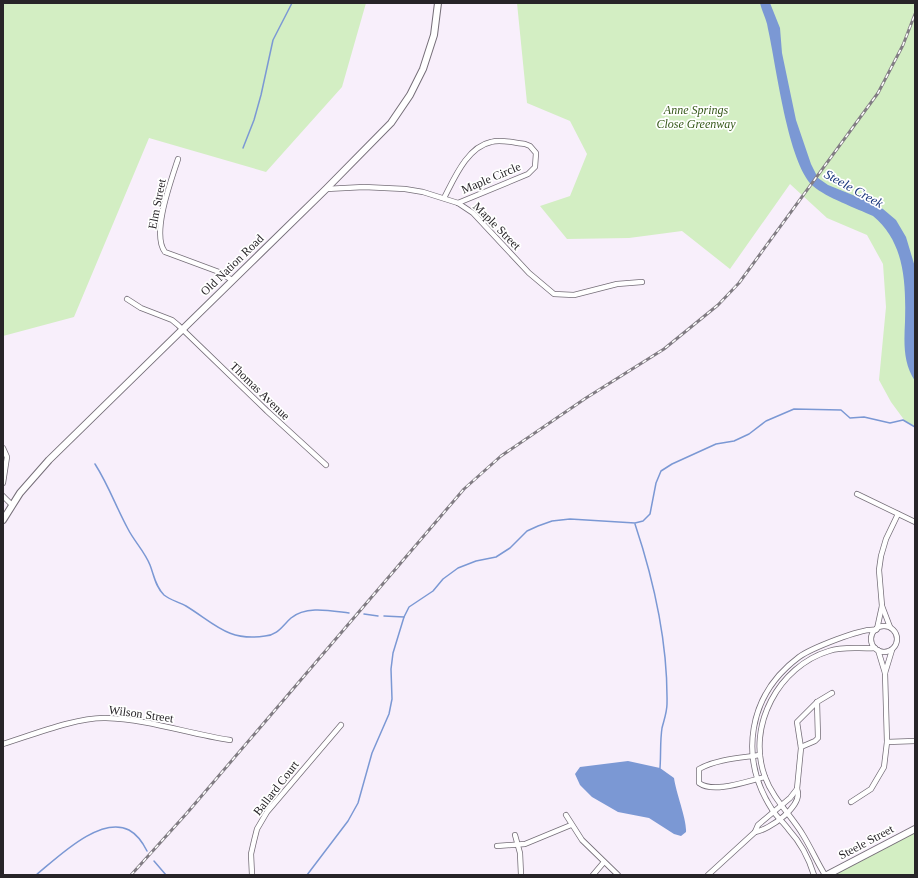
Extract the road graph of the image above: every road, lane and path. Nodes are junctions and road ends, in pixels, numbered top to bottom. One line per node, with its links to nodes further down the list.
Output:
1 (438, 3): 3 (main road, Old Nation Road)
2 (178, 159): 6 (street, Elm Street)
3 (326, 189): 4 (street, Maple Street); 6 (main road, Old Nation Road)
4 (444, 198): 5 (street, Maple Street); 5 (street, Maple Circle)
5 (458, 203): 7 (street, Maple Street)
6 (232, 280): 9 (main road, Old Nation Road)
7 (642, 282)
8 (127, 298): 9 (street, Thomas Avenue)
9 (182, 330): 11 (street, Thomas Avenue); 15 (main road, Old Nation Road)
10 (3, 448): 12 (street)
11 (326, 465)
12 (3, 483)
13 (857, 494): 16 (street)
14 (3, 496): 15 (street)
15 (12, 505): 17 (main road, Old Nation Road)
16 (898, 514): 18 (street); 19 (street)
17 (3, 520)
18 (915, 522)
19 (882, 606): 20 (street); 21 (street)
20 (890, 628): 21 (street); 23 (street)
21 (876, 629): 22 (street); 26 (street)
22 (876, 649): 23 (street); 24 (street); 27 (street)
23 (892, 650): 24 (street)
24 (885, 673): 32 (street)
25 (832, 693): 28 (street)
26 (764, 696): 27 (street); 35 (street)
27 (771, 699): 36 (street)
28 (817, 702): 34 (street); 34 (street)
29 (341, 725): 53 (street, Ballard Court)
30 (230, 740): 33 (street, Wilson Street)
31 (915, 741): 32 (street)
32 (886, 742): 40 (street)
33 (3, 744)
34 (801, 747): 39 (street)
35 (752, 756): 36 (street); 38 (street); 38 (street)
36 (760, 756): 37 (street)
37 (765, 777): 38 (street); 41 (street)
38 (757, 779): 42 (street)
39 (797, 789): 41 (street); 43 (street)
40 (851, 802)
41 (781, 805): 42 (street); 43 (street)
42 (773, 811): 45 (street); 48 (street)
43 (787, 813): 45 (street); 59 (street)
44 (566, 815): 46 (street)
45 (779, 819): 48 (street); 58 (street)
46 (571, 825): 51 (street); 52 (street)
47 (915, 829): 59 (main road, Steele Street)
48 (755, 832): 57 (street)
49 (515, 835): 51 (street)
50 (497, 846): 51 (street)
51 (518, 846): 54 (street)
52 (604, 862): 55 (street); 56 (street)
53 (252, 875)
54 (521, 875)
55 (593, 875)
56 (618, 875)
57 (708, 875)
58 (814, 875)
59 (826, 875)

